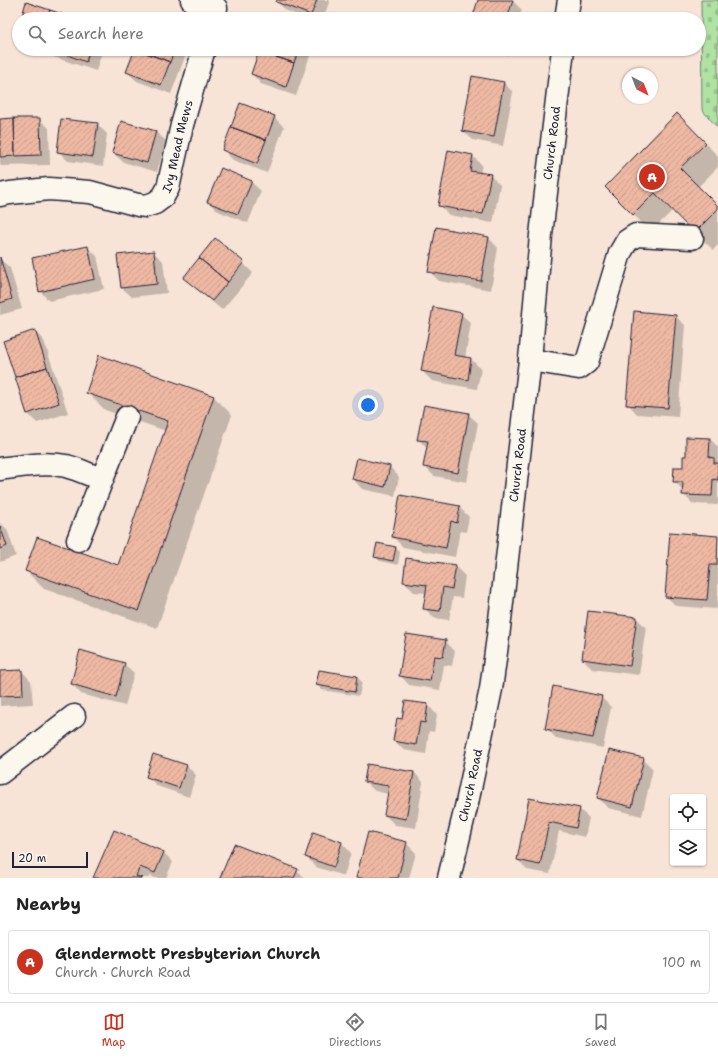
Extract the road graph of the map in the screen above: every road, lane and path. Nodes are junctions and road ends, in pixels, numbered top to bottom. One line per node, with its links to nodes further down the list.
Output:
1 (192, 0): 3 (street)
2 (569, 0): 4 (street)
3 (215, 9)
4 (567, 12)
5 (202, 56): 7 (street, Ivy Mead Mews)
6 (562, 56): 9 (street, Church Road)
7 (0, 195)
8 (692, 238): 9 (street)
9 (530, 360): 16 (street, Church Road)
10 (127, 417): 12 (street)
11 (0, 469): 12 (street)
12 (102, 479): 13 (street)
13 (78, 540)
14 (74, 716): 15 (street)
15 (0, 773)
16 (449, 878)

